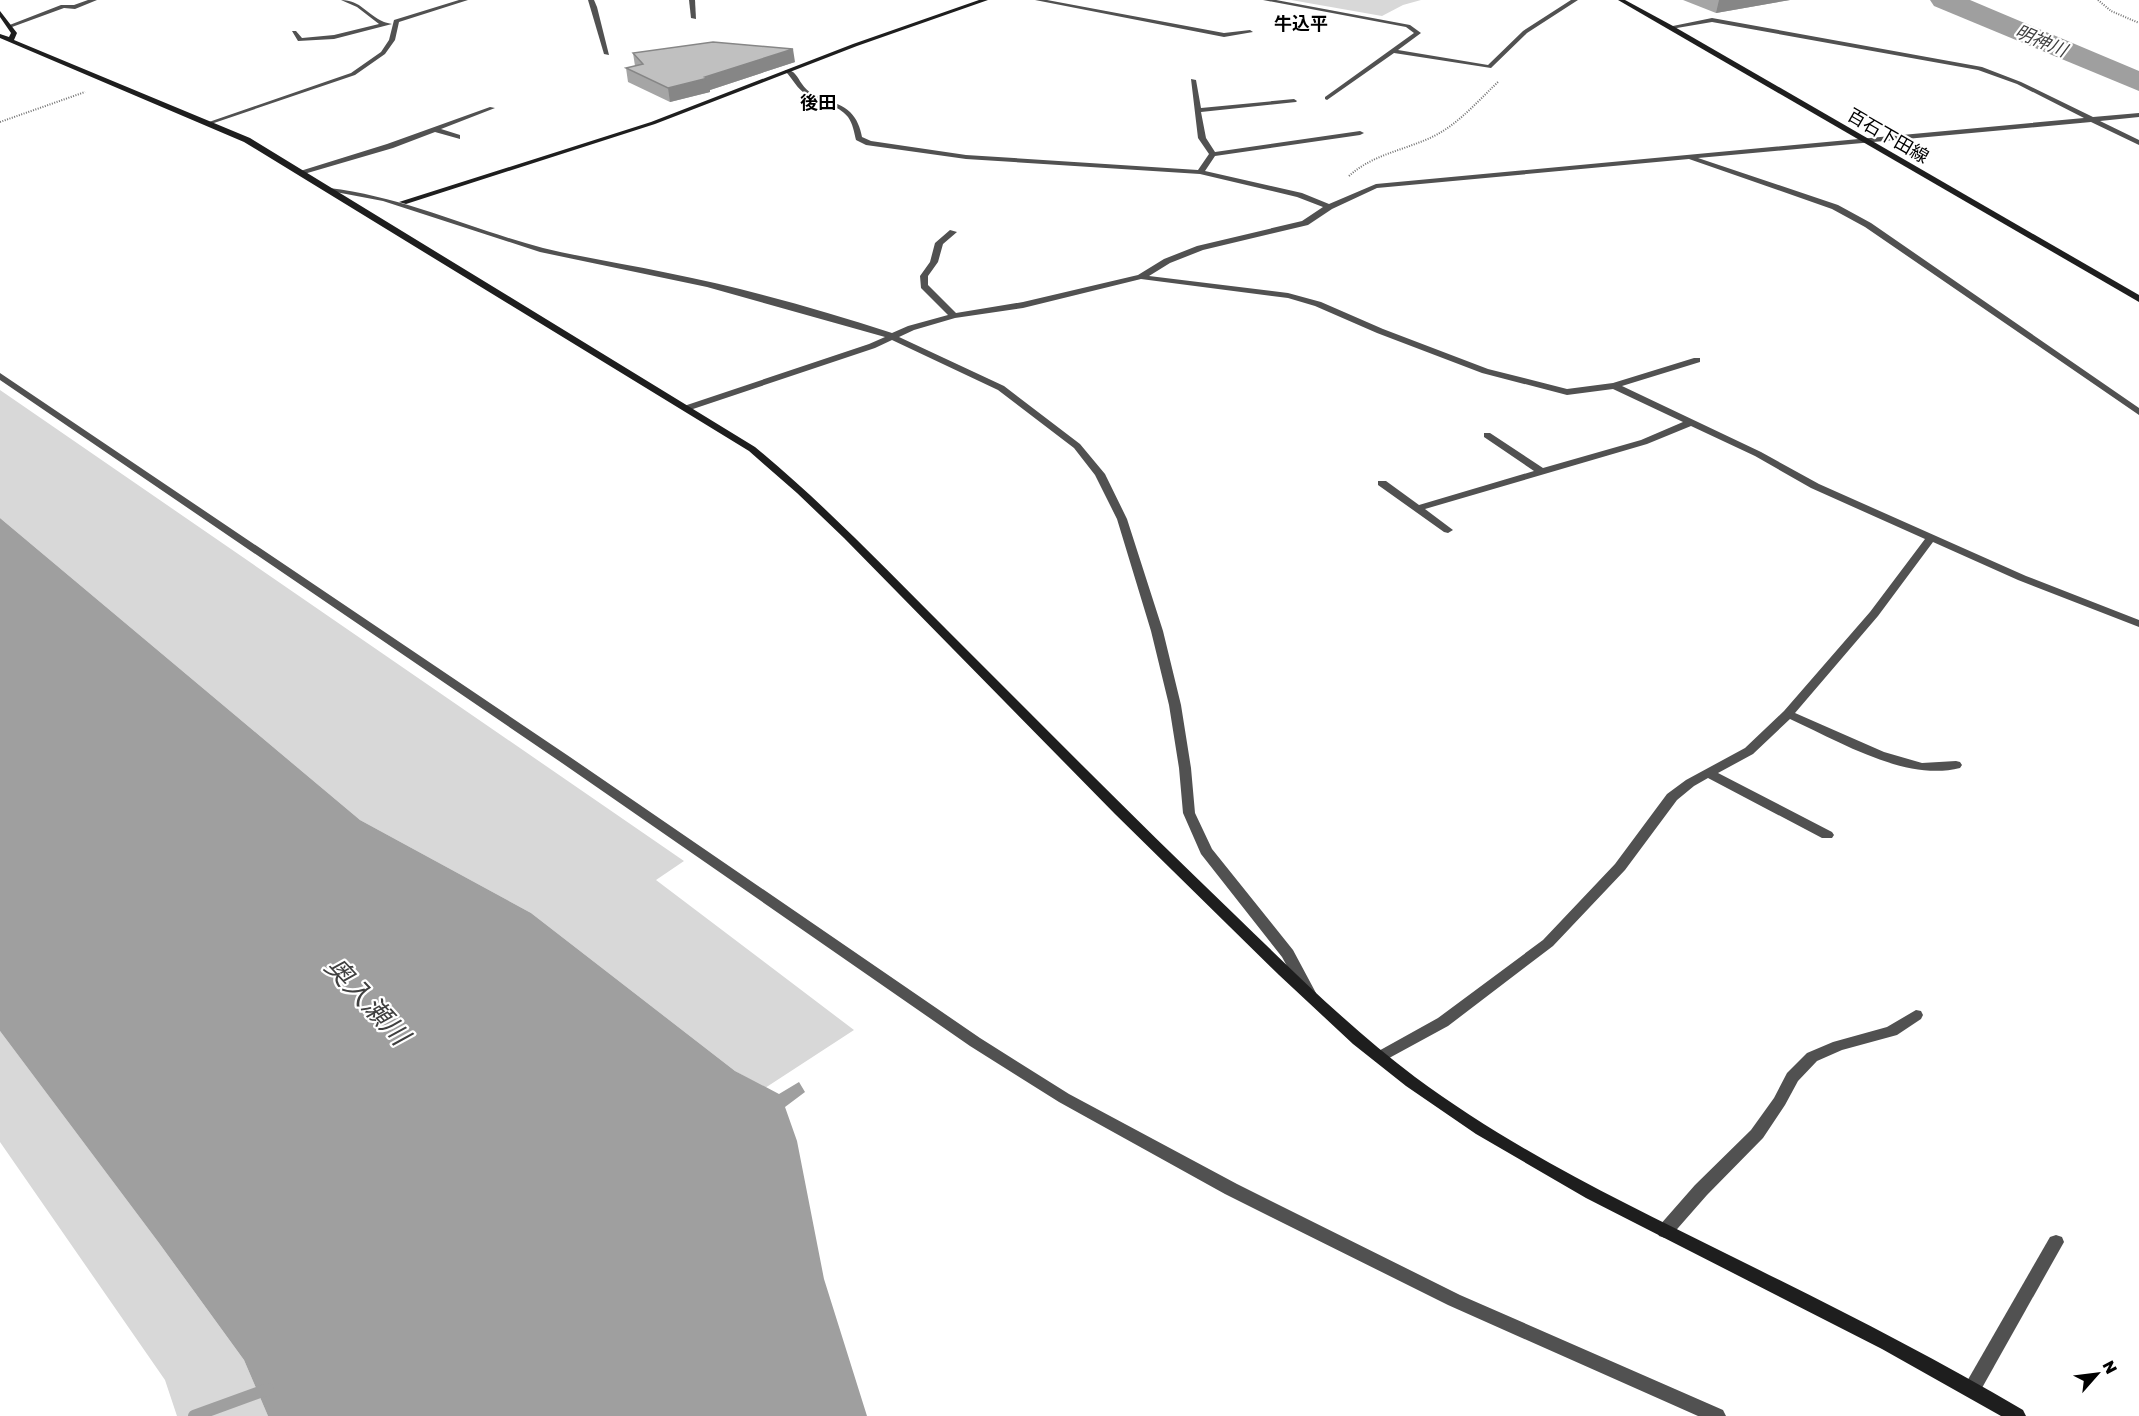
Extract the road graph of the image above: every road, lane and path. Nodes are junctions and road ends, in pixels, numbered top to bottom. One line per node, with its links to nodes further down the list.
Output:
1 (94, 0): 17 (street)
2 (344, 0): 16 (street)
3 (465, 0): 14 (street)
4 (591, 0): 24 (street)
5 (692, 0): 13 (street)
6 (985, 0): 25 (street)
7 (1038, 0): 20 (street)
8 (1266, 0): 23 (street)
9 (1575, 0): 23 (street)
10 (1621, 0): 18 (street, 百石下田線)
11 (2098, 0): 15 (path)
12 (0, 13): 17 (street)
13 (694, 18)
14 (396, 23): 16 (street); 36 (street)
15 (2139, 23)
16 (384, 25): 19 (street)
17 (10, 26): 22 (street)
18 (1671, 27): 34 (street); 40 (street, 百石下田線)
19 (294, 32)
20 (1250, 32)
21 (0, 36): 22 (street)
22 (11, 39): 28 (street)
23 (1393, 51): 29 (street)
24 (607, 54)
25 (788, 71): 45 (street); 48 (street)
26 (1192, 80): 32 (street)
27 (1499, 81): 46 (path)
28 (114, 84): 35 (path); 36 (street)
29 (1327, 98)
30 (1294, 101): 32 (street)
31 (492, 108): 37 (street)
32 (1197, 110): 42 (street)
33 (2139, 115): 34 (street)
34 (2096, 120): 40 (street); 41 (street)
35 (0, 122)
36 (209, 123): 44 (street)
37 (436, 129): 39 (street); 44 (street)
38 (1359, 133): 42 (street)
39 (457, 136)
40 (1865, 141): 43 (street); 52 (street, 百石下田線)
41 (2139, 143)
42 (1213, 154): 45 (street)
43 (1686, 157): 49 (street); 59 (street)
44 (301, 172): 47 (street)
45 (1200, 172): 49 (street)
46 (1349, 177)
47 (329, 190): 48 (street); 58 (street)
48 (403, 202): 54 (street)
49 (1329, 207): 51 (street)
50 (953, 232): 53 (street)
51 (1141, 276): 53 (street); 57 (street)
52 (2139, 299)
53 (954, 316): 54 (street)
54 (891, 336): 58 (street); 72 (street)
55 (1697, 360): 57 (street)
56 (0, 376): 78 (street)
57 (1614, 387): 60 (street)
58 (687, 408): 72 (street)
59 (2139, 412)
60 (1690, 423): 62 (street); 66 (street)
61 (1487, 435): 62 (street)
62 (1542, 472): 64 (street)
63 (1382, 483): 64 (street)
64 (1418, 508): 65 (street)
65 (1448, 530)
66 (1931, 538): 67 (street); 68 (street)
67 (2139, 624)
68 (1788, 714): 69 (street); 70 (street)
69 (1956, 765)
70 (1708, 773): 71 (street); 74 (street)
71 (1827, 835)
72 (1311, 997): 74 (street)
73 (1916, 1015): 75 (street)
74 (1380, 1057): 75 (street)
75 (1665, 1231): 77 (street)
76 (2056, 1242): 77 (street)
77 (1972, 1389): 79 (street)
78 (1717, 1416)
79 (2017, 1416)

